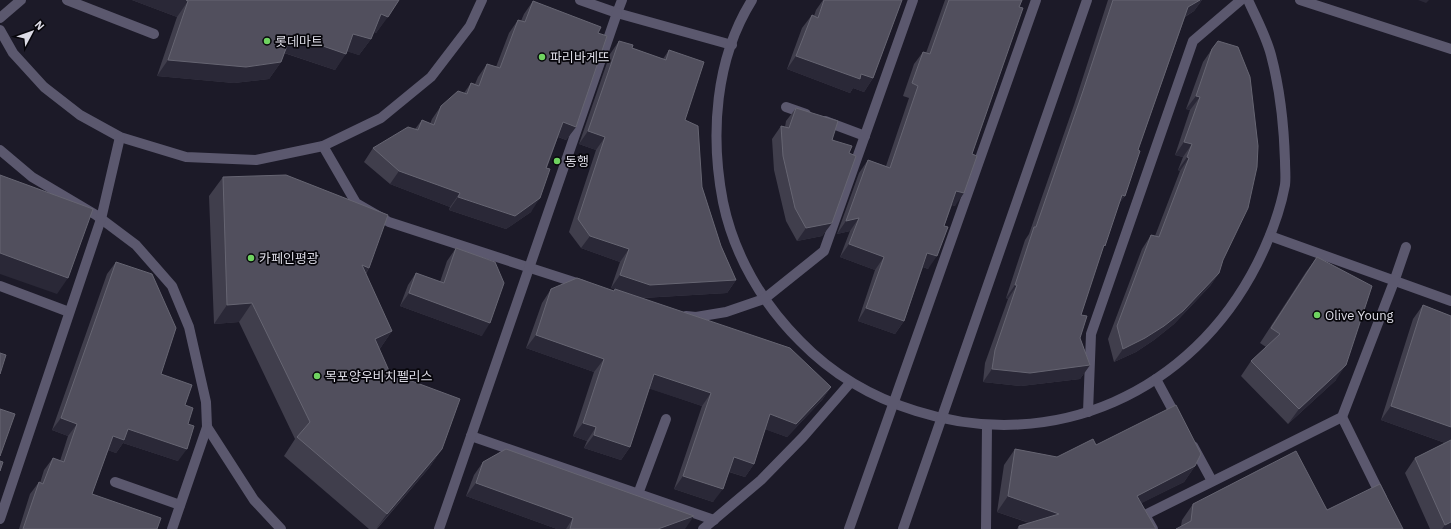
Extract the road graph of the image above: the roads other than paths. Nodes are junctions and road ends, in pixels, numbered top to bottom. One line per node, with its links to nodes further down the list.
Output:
1 (21, 0): 14 (street)
2 (67, 0): 16 (street)
3 (482, 0): 22 (street)
4 (580, 0): 13 (street)
5 (622, 0): 13 (street)
6 (752, 0): 17 (street)
7 (913, 0): 20 (street)
8 (1036, 0): 37 (street)
9 (1087, 0): 41 (street)
10 (1241, 0): 38 (street)
11 (1248, 0): 25 (street)
12 (1300, 0): 18 (street)
13 (617, 13): 17 (street); 27 (street)
14 (0, 18)
15 (0, 30): 21 (street)
16 (154, 34)
17 (732, 45): 31 (street)
18 (1451, 49)
19 (786, 107): 20 (street)
20 (865, 136): 31 (street)
21 (120, 137): 22 (street); 24 (street)
22 (323, 146): 27 (street)
23 (0, 150): 24 (street)
24 (101, 219): 33 (street); 44 (street)
25 (1270, 236): 28 (street); 35 (street)
26 (1406, 247): 28 (street)
27 (529, 266): 30 (street); 45 (street)
28 (1395, 279): 32 (street); 39 (street)
29 (0, 286): 33 (street)
30 (594, 288)
31 (764, 299): 34 (street); 36 (street)
32 (1451, 301)
33 (69, 312): 52 (street)
34 (673, 314)
35 (1156, 379): 38 (street); 43 (street)
36 (850, 383): 37 (street); 53 (street)
37 (893, 404): 41 (street); 58 (street)
38 (1088, 412): 42 (street)
39 (1342, 417): 47 (street); 51 (street)
40 (666, 419): 49 (street)
41 (941, 419): 42 (street); 59 (street)
42 (987, 425): 60 (street)
43 (1182, 426)
44 (206, 427): 50 (street); 55 (street)
45 (471, 436): 49 (street); 56 (street)
46 (1190, 440): 47 (street)
47 (1212, 481): 61 (street)
48 (115, 482): 50 (street)
49 (638, 494): 53 (street)
50 (180, 504): 54 (street)
51 (1387, 508)
52 (0, 519)
53 (714, 520): 57 (street)
54 (172, 529)
55 (281, 529)
56 (439, 529)
57 (703, 529)
58 (849, 529)
59 (903, 529)
60 (986, 529)
61 (1152, 529)

